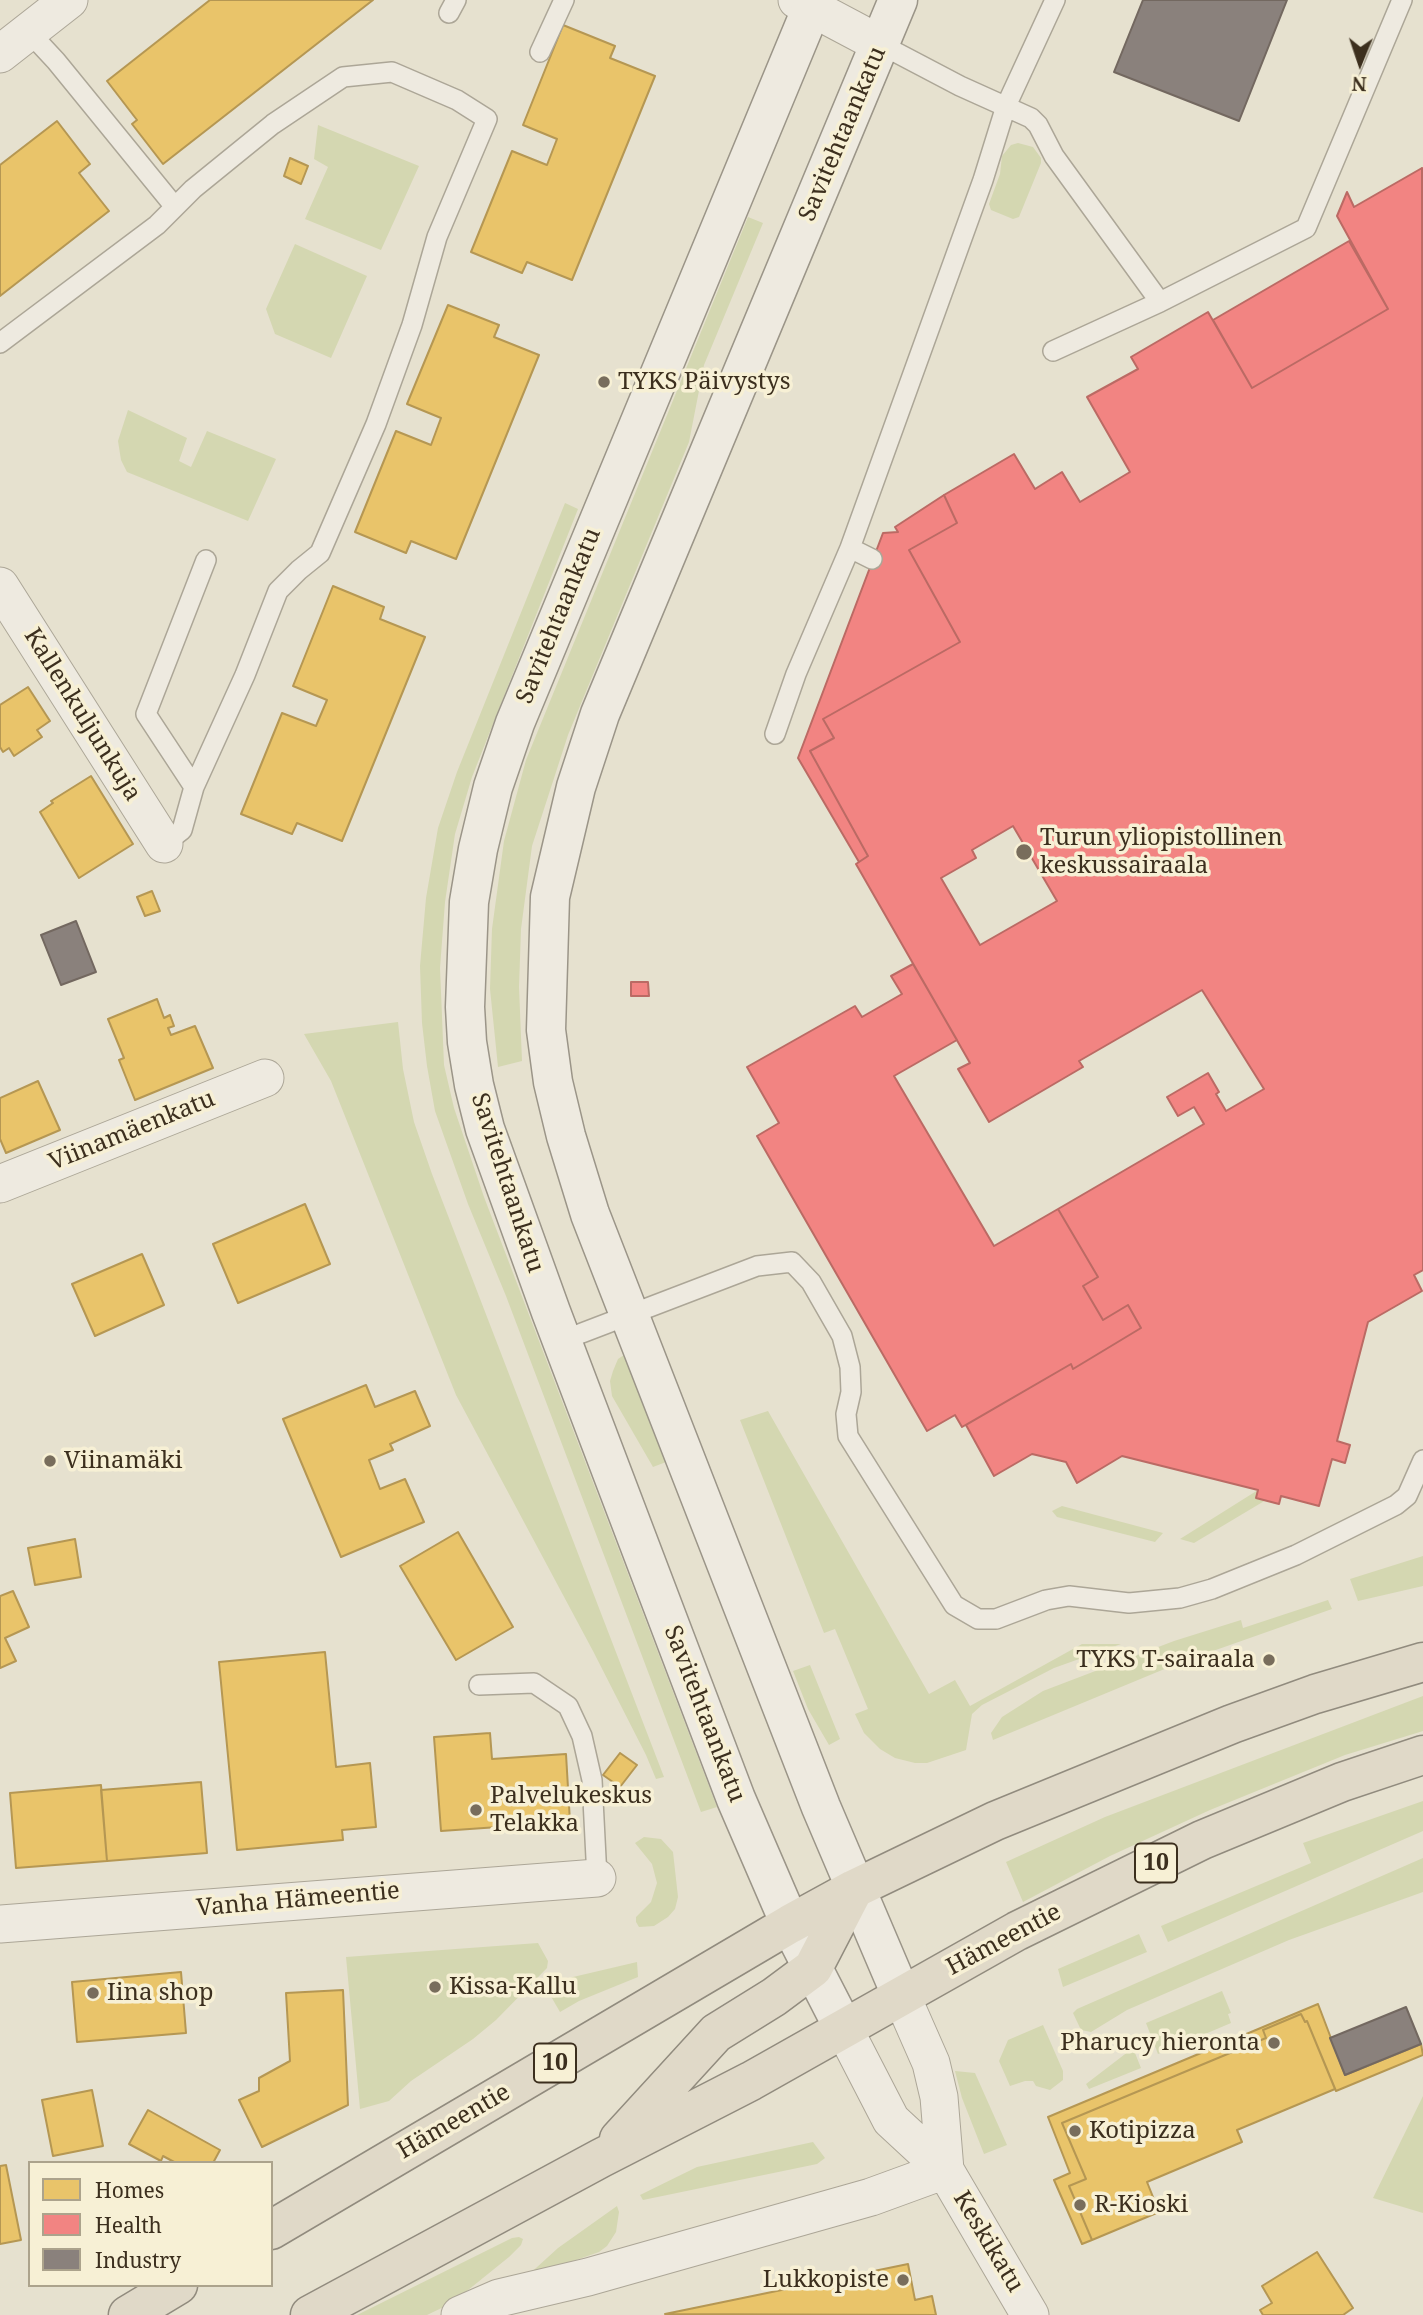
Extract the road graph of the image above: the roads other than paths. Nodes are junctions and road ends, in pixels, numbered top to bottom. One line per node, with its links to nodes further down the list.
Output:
1 (69, 0): 7 (street)
2 (564, 0): 9 (lane)
3 (898, 0): 8 (main road, Savitehtaankatu)
4 (1055, 0): 11 (lane)
5 (1402, 0): 13 (lane)
6 (808, 3): 8 (street); 26 (main road, Savitehtaankatu)
7 (29, 32): 10 (street); 12 (lane)
8 (880, 44): 11 (lane); 25 (main road, Savitehtaankatu)
9 (540, 52)
10 (0, 54)
11 (1006, 106): 13 (lane); 16 (lane)
12 (175, 207): 14 (lane); 21 (lane)
13 (1160, 302): 15 (lane)
14 (0, 343)
15 (1053, 351)
16 (850, 548): 17 (lane); 20 (lane)
17 (872, 559)
18 (206, 560): 21 (lane)
19 (0, 586): 22 (street, Kallenkuljunkuja)
20 (775, 734)
21 (194, 787): 22 (lane)
22 (164, 844)
23 (265, 1079): 24 (street, Viinamäenkatu)
24 (0, 1184)
25 (629, 1315): 26 (lane); 27 (lane); 32 (main road, Savitehtaankatu)
26 (562, 1341): 34 (main road, Savitehtaankatu)
27 (1423, 1460)
28 (1423, 1662): 32 (highway, Hämeentie / 10)
29 (479, 1685): 31 (lane)
30 (1423, 1755): 36 (highway, Hämeentie / 10)
31 (597, 1878): 33 (street, Vanha Hämeentie)
32 (854, 1889): 34 (highway, Hämeentie / 10); 35 (highway, Hämeentie); 36 (main road, Savitehtaankatu)
33 (0, 1924)
34 (790, 1924): 35 (main road, Savitehtaankatu); 40 (highway, Hämeentie / 10)
35 (813, 1968): 37 (main road, Savitehtaankatu); 38 (highway, Hämeentie)
36 (902, 1997): 37 (highway, Hämeentie / 10); 39 (street, Keskikatu)
37 (844, 2029): 38 (highway, Hämeentie / 10); 39 (street, Keskikatu)
38 (601, 2158): 43 (highway, Hämeentie / 10)
39 (945, 2169): 44 (street); 45 (street, Keskikatu)
40 (273, 2229)
41 (175, 2287): 42 (highway)
42 (128, 2315)
43 (310, 2315)
44 (460, 2315)
45 (1030, 2315)

